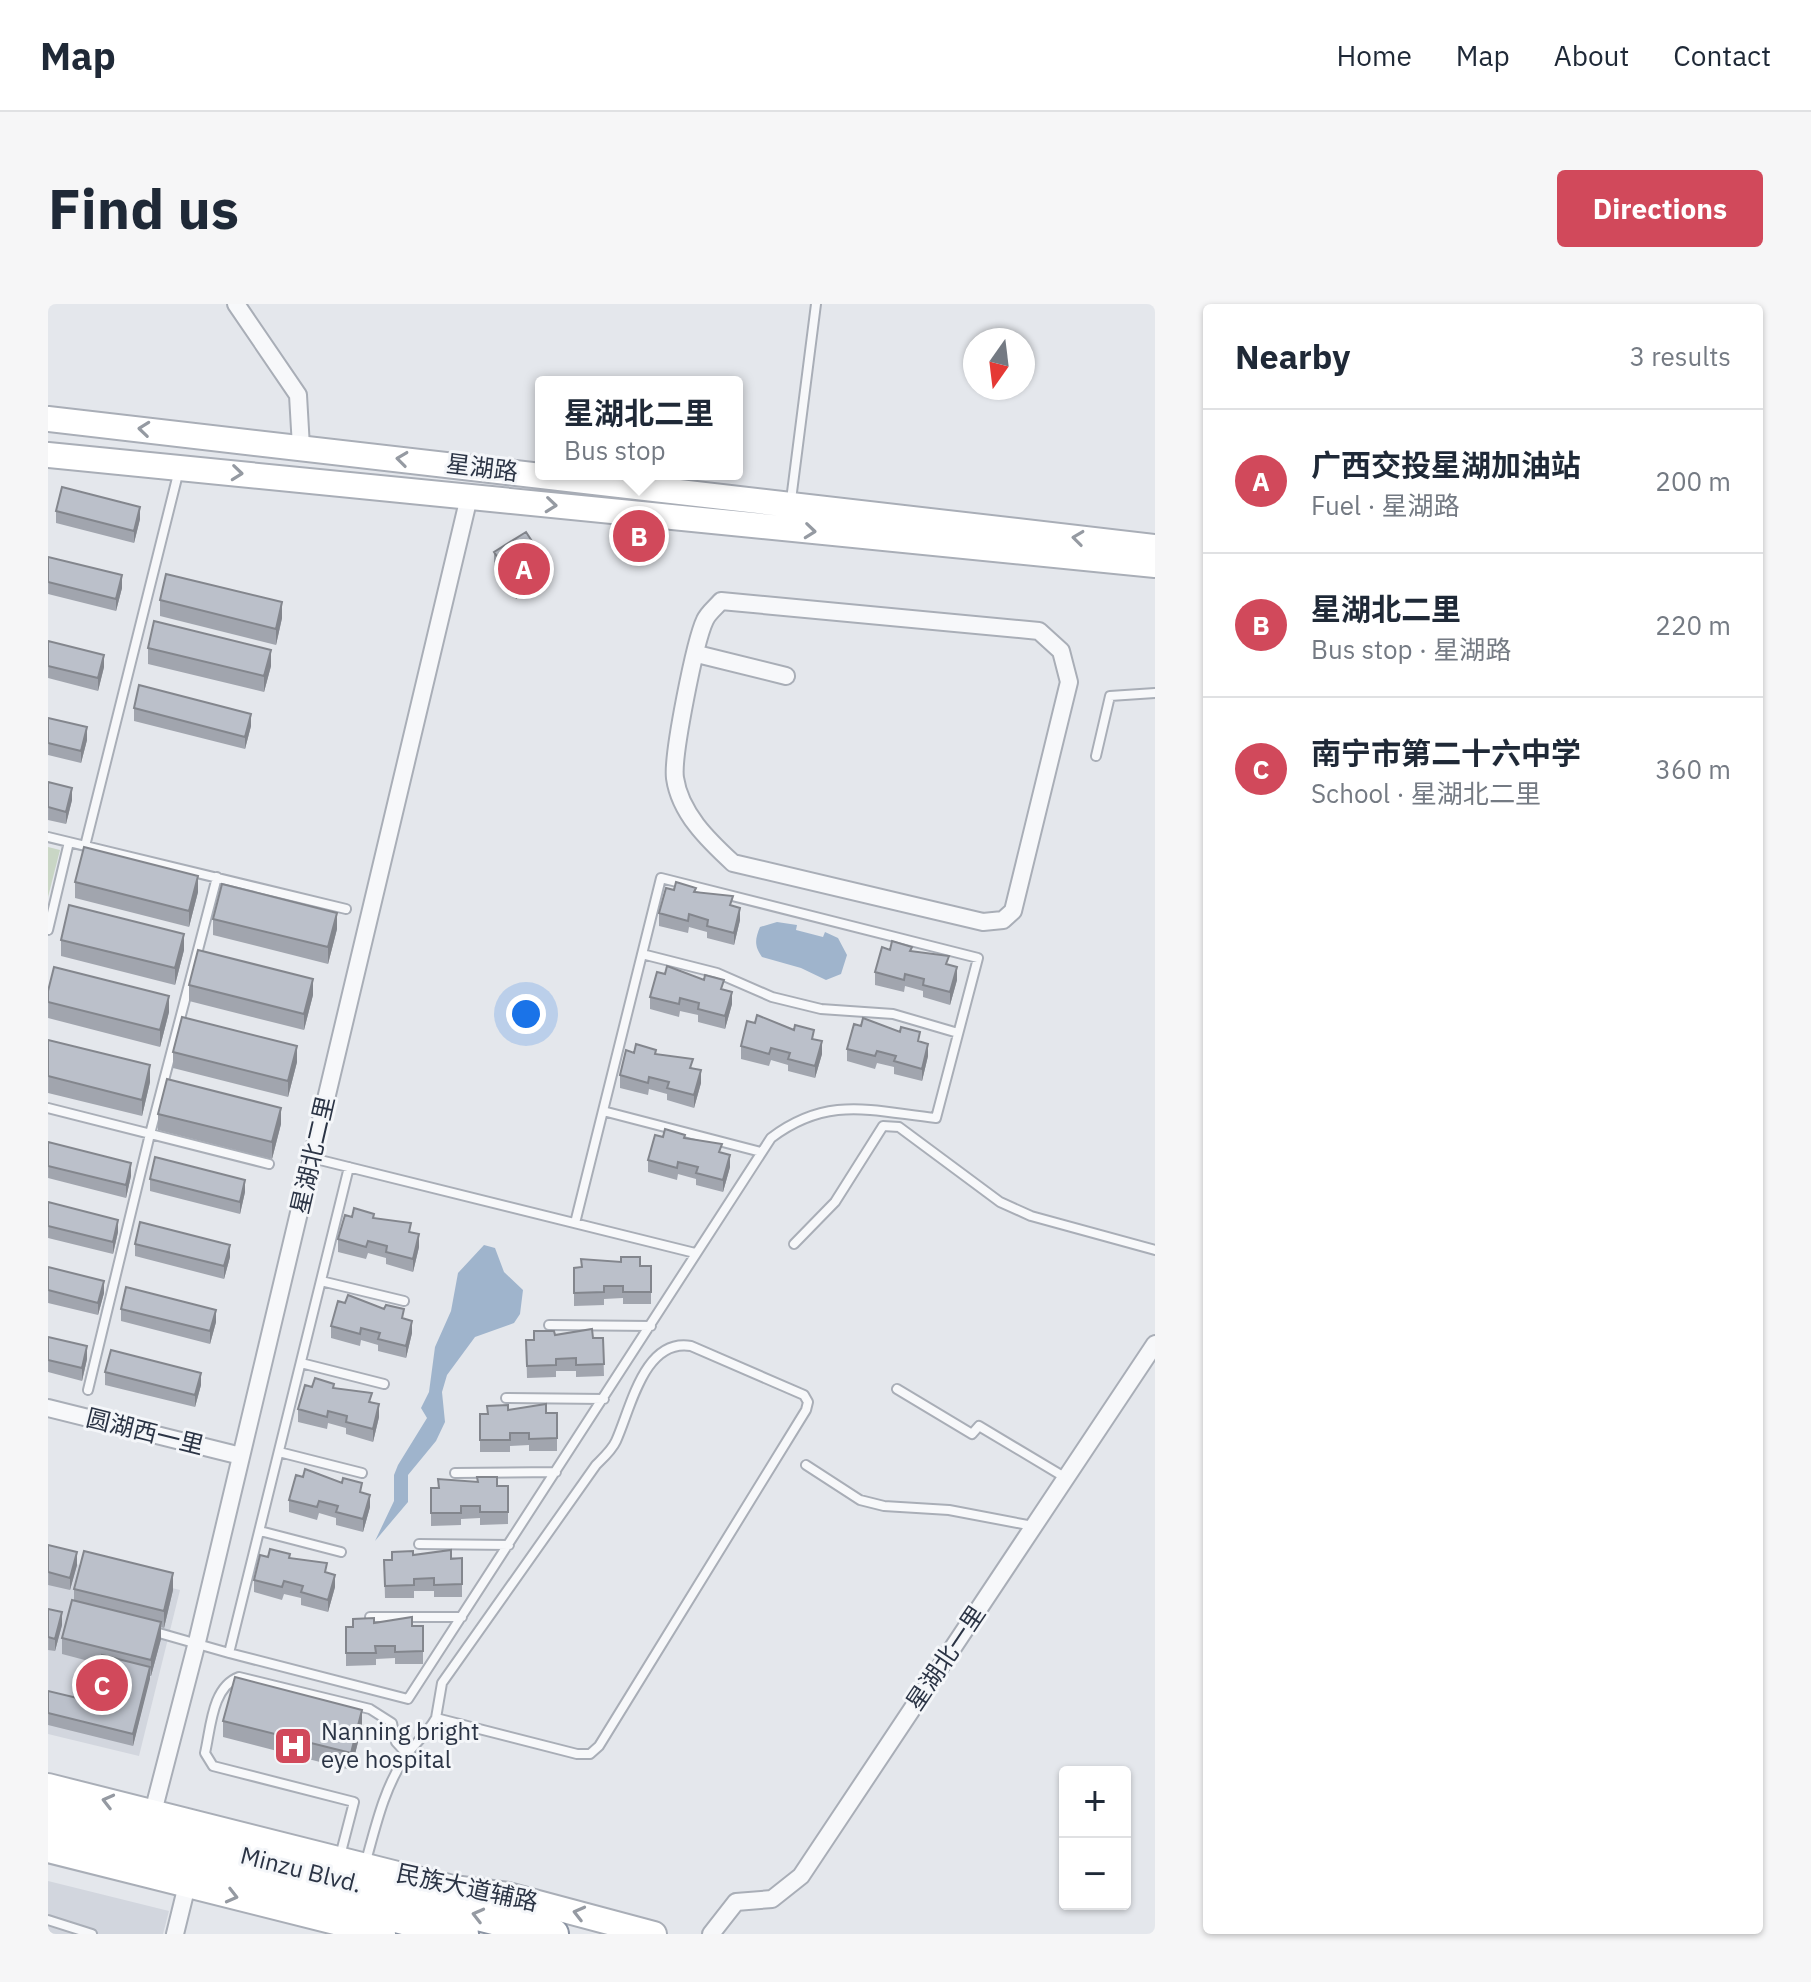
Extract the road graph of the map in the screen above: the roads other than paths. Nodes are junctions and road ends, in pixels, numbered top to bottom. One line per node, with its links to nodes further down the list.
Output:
1 (236, 304): 4 (street)
2 (816, 304): 10 (lane)
3 (48, 419): 4 (main road, 星湖路, one-way to 3)
4 (301, 447): 7 (main road, 星湖路, one-way to 4)
5 (48, 455): 6 (main road, 星湖路)
6 (179, 467): 9 (main road, 星湖路, one-way to 9); 19 (lane)
7 (535, 475)
8 (580, 480): 10 (main road, 星湖路, one-way to 8)
9 (469, 497): 12 (main road, 星湖路, one-way to 12); 29 (street, 星湖北二里)
10 (791, 505): 11 (main road, 星湖路, one-way to 10)
11 (1155, 547)
12 (1155, 565)
13 (697, 654): 13 (street); 14 (street)
14 (786, 676)
15 (1155, 693): 16 (lane)
16 (1096, 756)
17 (48, 837): 18 (lane)
18 (69, 842): 19 (lane); 22 (lane)
19 (85, 846): 20 (lane)
20 (217, 877): 21 (lane); 27 (lane)
21 (346, 909)
22 (48, 930)
23 (642, 954): 24 (lane); 24 (lane); 26 (lane)
24 (958, 1033): 28 (lane)
25 (48, 1108): 27 (lane)
26 (603, 1111): 28 (lane); 32 (lane)
27 (150, 1134): 30 (lane); 44 (lane)
28 (761, 1152): 35 (lane)
29 (312, 1158): 31 (lane); 49 (street, 星湖北二里)
30 (269, 1164)
31 (349, 1167): 32 (lane); 36 (lane)
32 (575, 1223): 35 (lane)
33 (794, 1244): 34 (lane)
34 (1155, 1250)
35 (695, 1253): 39 (lane)
36 (321, 1281): 37 (lane); 41 (lane)
37 (404, 1301)
38 (549, 1325): 39 (lane)
39 (651, 1326): 46 (lane)
40 (1155, 1344): 54 (street, 星湖北一里)
41 (301, 1363): 42 (lane); 48 (lane)
42 (384, 1384)
43 (897, 1389): 54 (lane)
44 (88, 1390)
45 (506, 1398): 46 (lane)
46 (604, 1399): 51 (lane)
47 (48, 1408): 49 (street, 圆湖西一里)
48 (279, 1452): 52 (lane); 56 (lane)
49 (241, 1456): 63 (street, 星湖北二里)
50 (806, 1465): 55 (lane)
51 (556, 1472): 53 (lane); 58 (lane)
52 (362, 1473)
53 (455, 1473)
54 (1066, 1478): 55 (street, 星湖北一里)
55 (1034, 1526): 81 (street, 星湖北一里)
56 (260, 1531): 59 (lane); 64 (lane)
57 (419, 1544): 58 (lane)
58 (509, 1545): 61 (lane)
59 (341, 1552)
60 (370, 1617): 61 (lane)
61 (462, 1617): 64 (lane)
62 (140, 1628): 63 (lane)
63 (197, 1642): 64 (lane); 68 (street, 星湖北二里)
64 (229, 1653)
65 (436, 1718): 65 (lane); 66 (lane)
66 (407, 1754): 71 (lane); 72 (lane)
67 (48, 1786): 68 (main road, 民族大道辅路, one-way to 67)
68 (153, 1812): 69 (main road, 民族大道辅路)
69 (200, 1835): 70 (highway, Minzu Blvd.); 71 (main road, 民族大道辅路); 79 (highway, Minzu Blvd., one-way to 69)
70 (49, 1837): 73 (main road); 78 (highway, Minzu Blvd.)
71 (339, 1859): 72 (main road, 民族大道辅路)
72 (365, 1866): 80 (main road, 民族大道辅路, one-way to 72)
73 (187, 1885): 76 (street); 77 (main road, one-way to 77)
74 (48, 1920): 75 (lane)
75 (92, 1934)
76 (175, 1934)
77 (383, 1934)
78 (463, 1934)
79 (553, 1934)
80 (654, 1934)
81 (711, 1934)

